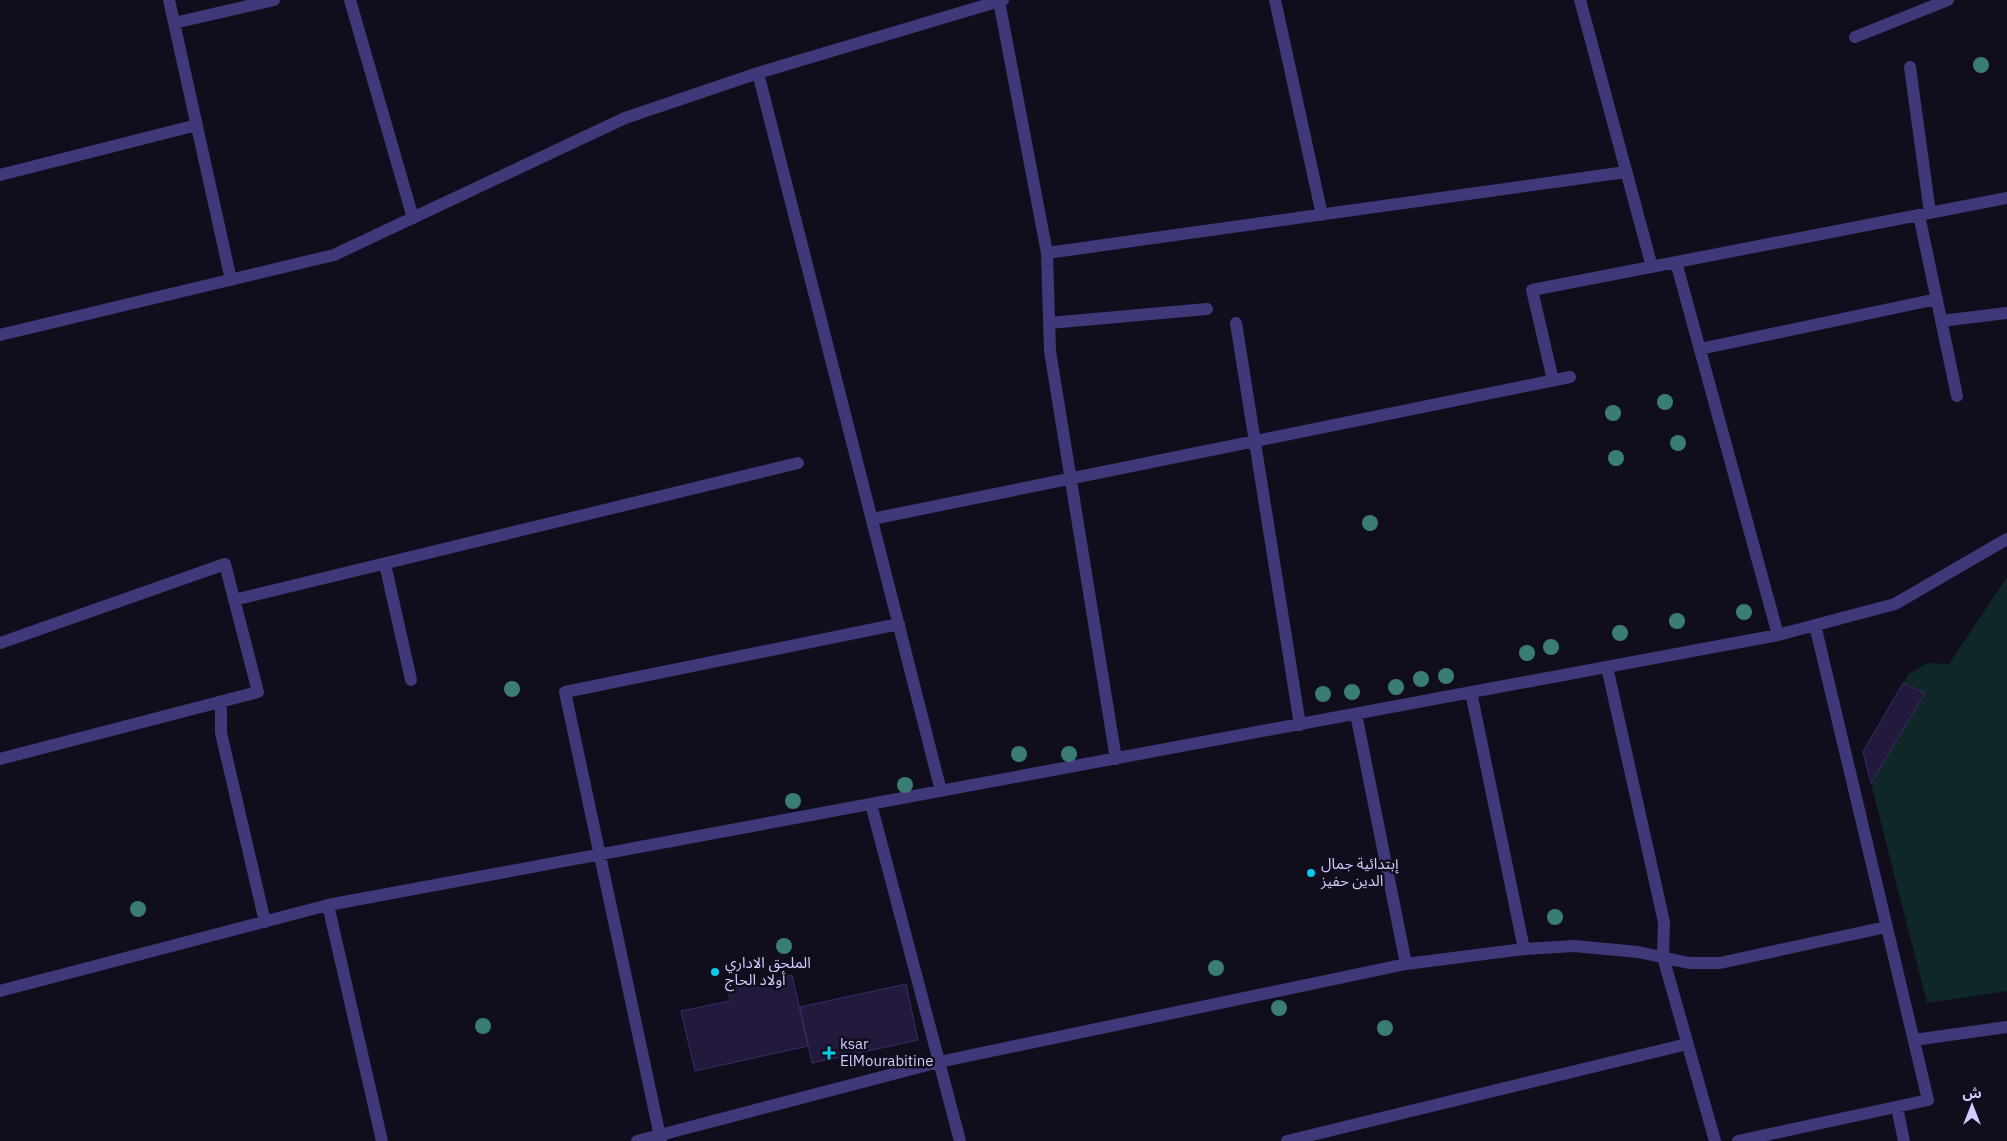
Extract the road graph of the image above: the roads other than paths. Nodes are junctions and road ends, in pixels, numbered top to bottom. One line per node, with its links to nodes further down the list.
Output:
1 (169, 0): 8 (street)
2 (274, 0): 8 (street)
3 (350, 0): 18 (street)
4 (1275, 0): 17 (street)
5 (1580, 0): 13 (street)
6 (1948, 0): 9 (street)
7 (1001, 1): 11 (street); 19 (street)
8 (174, 23): 12 (street)
9 (1854, 37)
10 (1910, 68): 16 (street)
11 (758, 73): 18 (street); 37 (street)
12 (197, 125): 14 (street); 22 (street)
13 (1626, 172): 17 (street); 21 (street)
14 (0, 175)
15 (2007, 198): 16 (street)
16 (1924, 214): 20 (street); 23 (street)
17 (1322, 215): 19 (street)
18 (413, 218): 22 (street)
19 (1047, 253): 27 (street)
20 (1676, 262): 21 (street); 30 (street)
21 (1652, 267): 32 (street)
22 (231, 280): 29 (street)
23 (1937, 299): 26 (street); 30 (street)
24 (1207, 309): 27 (street)
25 (2007, 313): 26 (street)
26 (1941, 321): 33 (street)
27 (1050, 323): 36 (street)
28 (1236, 323): 34 (street)
29 (0, 335)
30 (1700, 349): 43 (street)
31 (1570, 377): 32 (street)
32 (1553, 380): 34 (street)
33 (1957, 396)
34 (1255, 441): 36 (street); 50 (street)
35 (798, 463): 39 (street)
36 (1071, 478): 37 (street); 51 (street)
37 (872, 519): 41 (street)
38 (2007, 539): 42 (street)
39 (385, 564): 40 (street); 46 (street)
40 (234, 600): 44 (street); 48 (street)
41 (899, 624): 53 (street); 55 (street)
42 (1815, 625): 43 (street); 58 (street)
43 (1778, 635): 45 (street)
44 (0, 643)
45 (1607, 667): 47 (street); 60 (street)
46 (411, 680)
47 (1471, 692): 49 (street); 59 (street)
48 (221, 702): 52 (street); 57 (street)
49 (1356, 714): 50 (street); 61 (street)
50 (1300, 724): 51 (street)
51 (1116, 758): 53 (street)
52 (0, 759)
53 (942, 791): 54 (street)
54 (872, 804): 55 (street); 66 (street)
55 (599, 855): 56 (street); 68 (street)
56 (328, 905): 57 (street); 69 (street)
57 (265, 922): 62 (street)
58 (1886, 927): 60 (street); 64 (street)
59 (1524, 949): 60 (street); 61 (street)
60 (1663, 957): 65 (street)
61 (1406, 964): 66 (street)
62 (0, 991)
63 (2007, 1027): 64 (street)
64 (1914, 1040): 67 (street)
65 (1687, 1044): 72 (street); 73 (street)
66 (939, 1062): 68 (street); 71 (street)
67 (1897, 1107): 74 (street); 75 (street)
68 (660, 1138): 70 (street)
69 (382, 1141)
70 (637, 1141)
71 (960, 1141)
72 (1287, 1141)
73 (1715, 1141)
74 (1738, 1141)
75 (1904, 1141)

